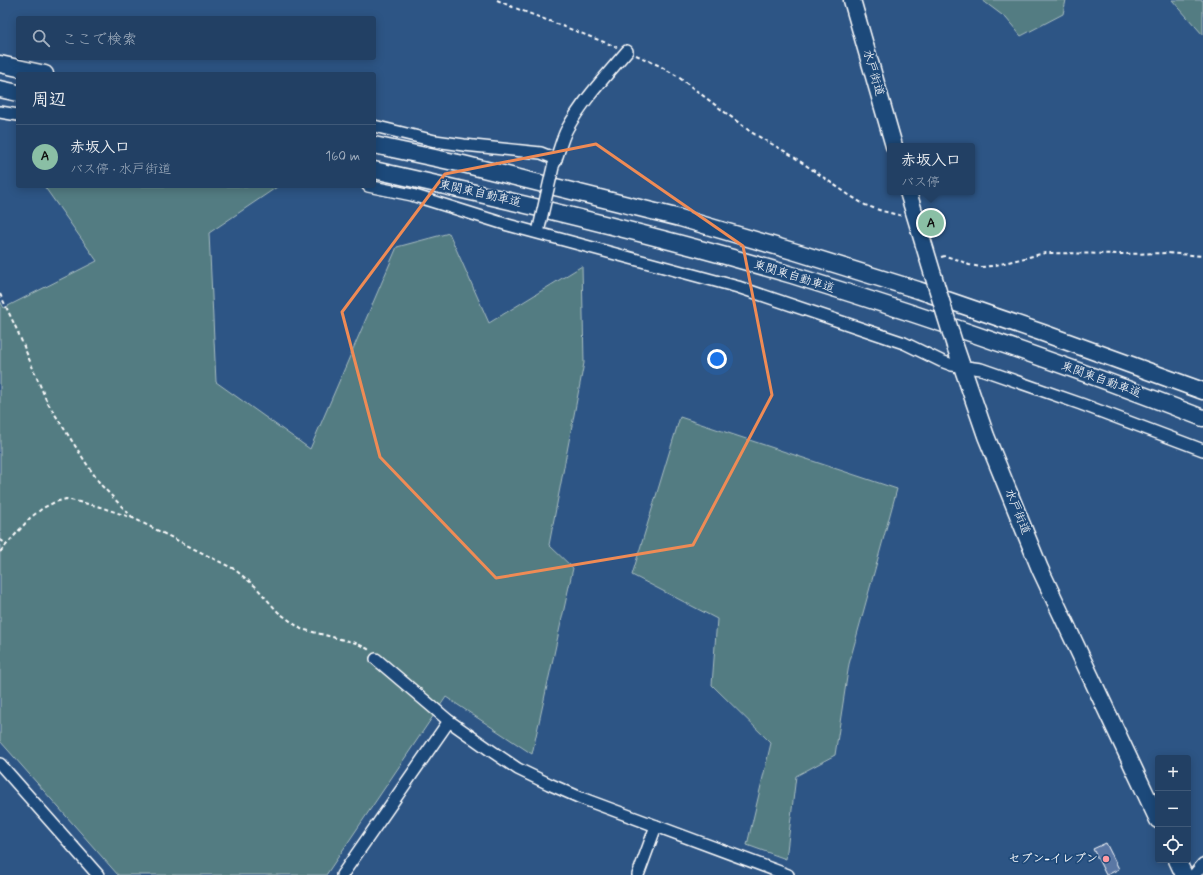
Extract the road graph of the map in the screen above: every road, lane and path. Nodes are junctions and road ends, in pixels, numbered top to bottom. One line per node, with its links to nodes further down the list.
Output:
1 (497, 0): 3 (path)
2 (852, 0): 11 (highway, 水戸街道)
3 (627, 51): 13 (street); 17 (path)
4 (0, 64): 5 (highway)
5 (36, 72)
6 (0, 89): 7 (highway)
7 (16, 93)
8 (0, 112): 9 (street)
9 (16, 115)
10 (376, 126): 13 (street)
11 (893, 143)
12 (376, 145): 23 (highway, 東関東自動車道)
13 (555, 163): 18 (street, bridge)
14 (376, 170): 24 (highway, 東関東自動車道)
15 (376, 188): 18 (street)
16 (909, 195): 17 (highway, 水戸街道)
17 (916, 218): 20 (highway, 水戸街道)
18 (539, 231): 22 (street)
19 (1203, 256): 20 (path)
20 (928, 258): 22 (highway, 水戸街道, bridge)
21 (0, 294): 26 (path)
22 (962, 367): 25 (street); 33 (highway, 水戸街道)
23 (1203, 391)
24 (1203, 418)
25 (1203, 450)
26 (133, 518): 28 (path); 30 (path)
27 (0, 540): 28 (path)
28 (7, 543): 29 (path)
29 (0, 552)
30 (376, 659): 31 (street)
31 (449, 721): 34 (street); 38 (street)
32 (0, 764): 37 (street)
33 (1155, 814)
34 (656, 826): 39 (street); 40 (street)
35 (1178, 863): 41 (highway)
36 (1203, 864): 42 (street)
37 (98, 875)
38 (342, 875)
39 (638, 875)
40 (788, 875)
41 (1184, 875)
42 (1194, 875)

